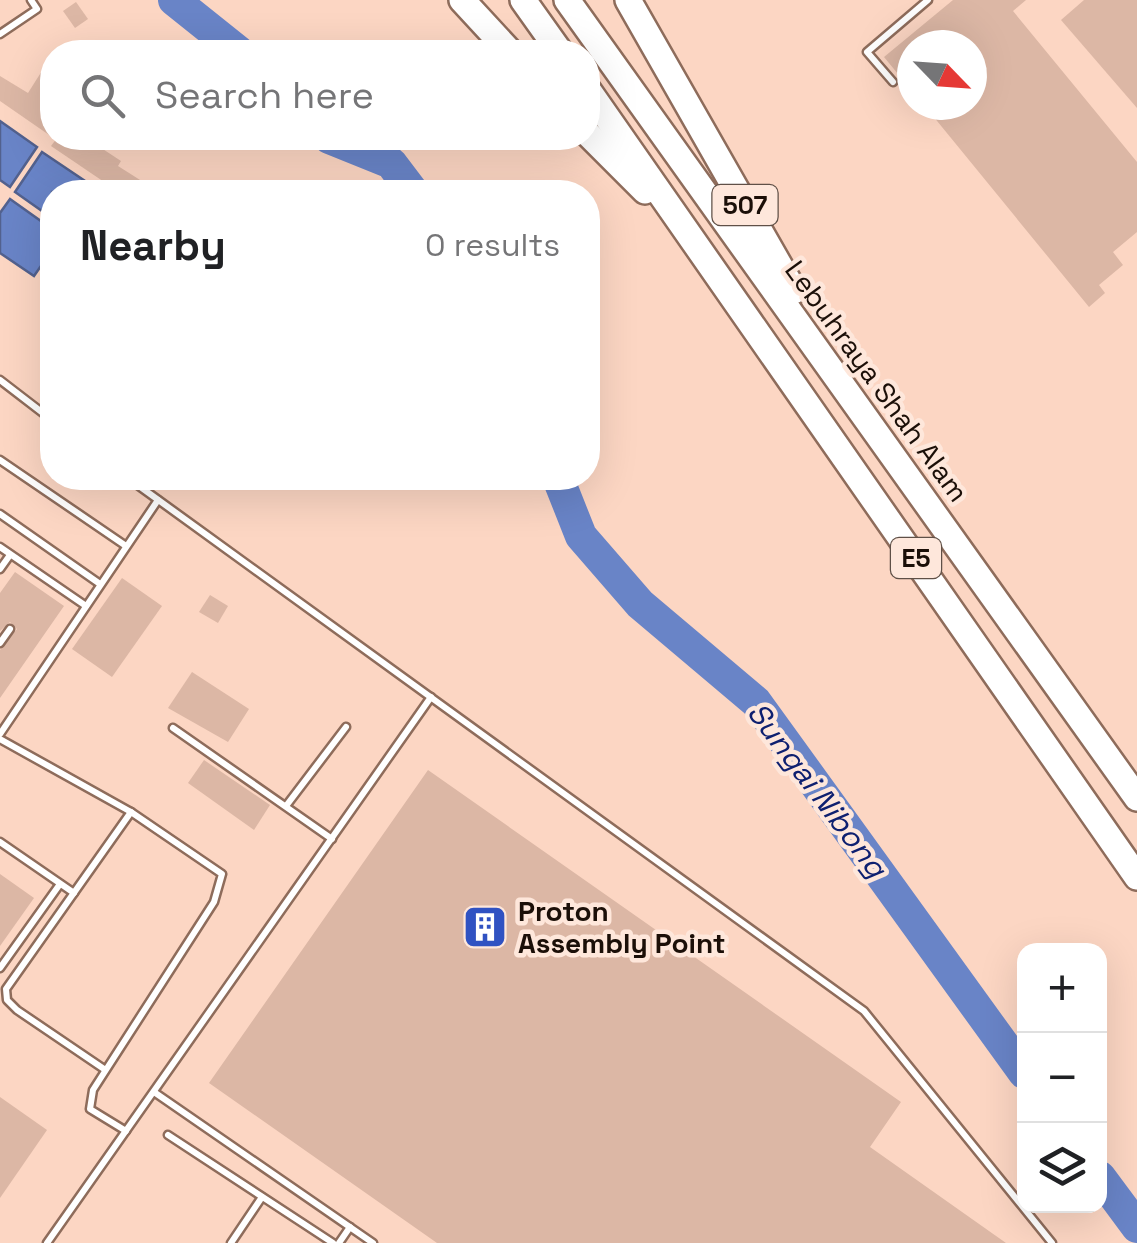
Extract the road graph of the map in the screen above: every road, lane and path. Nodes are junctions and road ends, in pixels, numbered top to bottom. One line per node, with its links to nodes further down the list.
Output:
1 (32, 0): 7 (lane)
2 (462, 0): 8 (highway)
3 (522, 0): 9 (highway)
4 (566, 0): 10 (highway, Lebuhraya Shah Alam / E5)
5 (628, 0): 17 (highway, 507)
6 (928, 0): 12 (lane)
7 (0, 34)
8 (499, 40)
9 (551, 40)
10 (595, 40)
11 (600, 47): 17 (highway, Lebuhraya Shah Alam / E5)
12 (893, 82)
13 (600, 107): 15 (highway, E5)
14 (600, 146): 15 (highway, 507)
15 (695, 240): 42 (highway, E5)
16 (0, 380): 18 (lane)
17 (858, 404): 37 (highway, Lebuhraya Shah Alam / E5)
18 (40, 411)
19 (0, 460): 20 (lane)
20 (40, 488)
21 (43, 490): 26 (lane)
22 (144, 490): 23 (lane)
23 (158, 500): 26 (lane); 33 (lane)
24 (0, 514): 29 (lane)
25 (0, 547): 27 (lane)
26 (126, 547): 29 (lane)
27 (10, 555): 28 (lane); 30 (lane)
28 (0, 568)
29 (100, 584): 30 (lane)
30 (86, 606): 36 (lane)
31 (10, 630): 32 (lane)
32 (0, 642)
33 (431, 697): 40 (lane); 56 (lane)
34 (173, 728): 38 (lane)
35 (346, 728): 38 (lane)
36 (0, 737): 39 (lane)
37 (1137, 798)
38 (286, 806): 40 (lane)
39 (131, 812): 44 (lane); 46 (lane)
40 (332, 839): 47 (lane)
41 (0, 842): 43 (lane)
42 (1137, 876)
43 (60, 884): 44 (lane); 45 (lane)
44 (74, 894): 46 (lane)
45 (0, 968)
46 (104, 1069): 48 (lane)
47 (154, 1092): 48 (lane); 51 (lane)
48 (126, 1132): 52 (lane)
49 (168, 1135): 50 (lane)
50 (262, 1197): 53 (lane); 54 (lane)
51 (350, 1228): 54 (lane); 55 (lane)
52 (47, 1243)
53 (231, 1243)
54 (336, 1243)
55 (373, 1243)
56 (1052, 1243)

